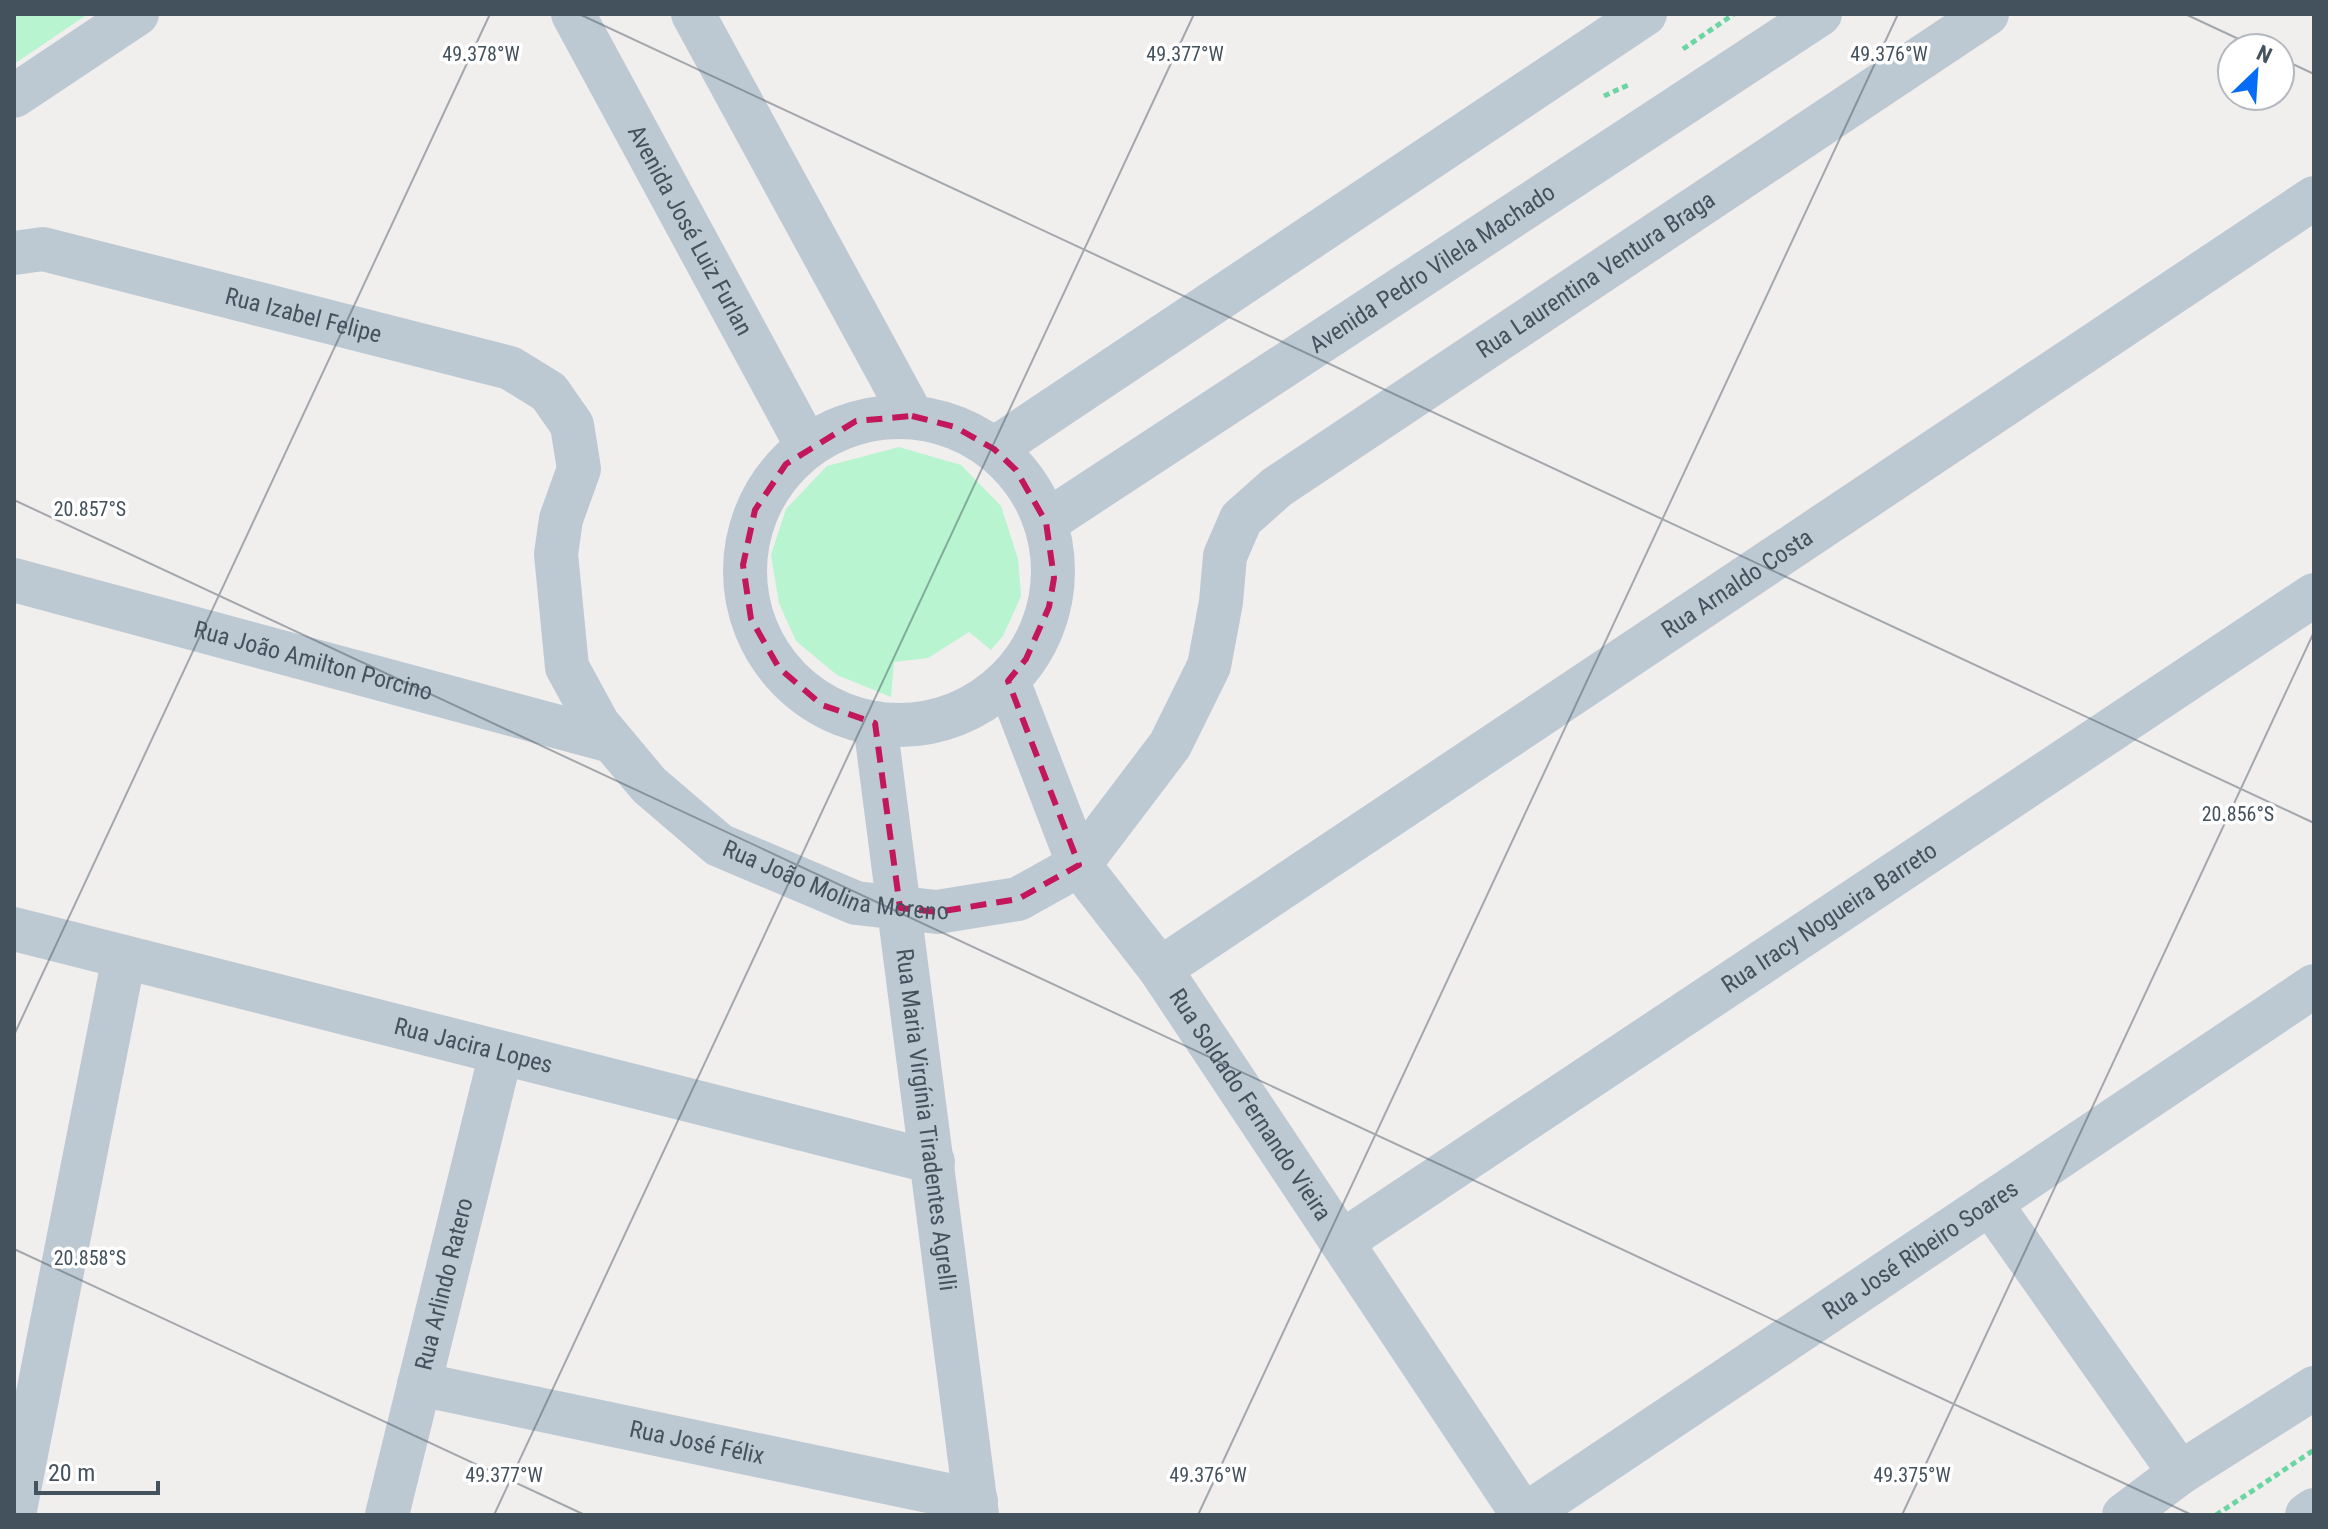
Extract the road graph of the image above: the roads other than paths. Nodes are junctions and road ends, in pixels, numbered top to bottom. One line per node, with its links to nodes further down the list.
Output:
1 (137, 14): 7 (street)
2 (573, 14): 12 (street, Avenida José Luiz Furlan)
3 (693, 14): 10 (street)
4 (1645, 14): 13 (street)
5 (1820, 14): 14 (street, Avenida Pedro Vilela Machado)
6 (1987, 14): 15 (street, Rua Laurentina Ventura Braga)
7 (14, 96)
8 (2314, 198): 25 (street, Rua Arnaldo Costa)
9 (14, 253): 11 (street, Rua Izabel Felipe)
10 (912, 416): 12 (street); 13 (street)
11 (572, 425): 20 (street, Rua João Molina Moreno)
12 (807, 446): 19 (street)
13 (994, 449): 14 (street)
14 (1046, 522): 18 (street)
15 (1225, 556): 21 (street, Rua João Molina Moreno)
16 (14, 580): 20 (street, Rua João Amilton Porcino)
17 (2314, 595): 30 (street, Rua Iracy Nogueira Barreto)
18 (1008, 681): 19 (street); 21 (street, Rua Soldado Fernando Vieira)
19 (875, 723): 22 (street, Rua Maria Virgínia Tiradentes Agrelli)
20 (611, 741): 22 (street, Rua João Molina Moreno)
21 (1079, 865): 22 (street, Rua João Molina Moreno); 25 (street, Rua Soldado Fernando Vieira)
22 (900, 908): 28 (street, Rua Maria Virgínia Tiradentes Agrelli)
23 (14, 929): 24 (street, Rua Jacira Lopes)
24 (124, 957): 27 (street, Rua Jacira Lopes); 36 (street)
25 (1160, 969): 30 (street, Rua Soldado Fernando Vieira)
26 (2314, 986): 29 (street, Rua José Ribeiro Soares)
27 (501, 1053): 28 (street, Rua Jacira Lopes); 31 (street, Rua Arlindo Ratero)
28 (933, 1162): 34 (street, Rua Maria Virgínia Tiradentes Agrelli)
29 (1990, 1203): 33 (street); 38 (street, Rua José Ribeiro Soares)
30 (1343, 1241): 38 (street, Rua Soldado Fernando Vieira)
31 (419, 1384): 34 (street, Rua José Félix); 37 (street, Rua Arlindo Ratero)
32 (2314, 1388): 33 (street)
33 (2180, 1473): 39 (street)
34 (977, 1508)
35 (2314, 1510): 40 (street)
36 (14, 1515)
37 (387, 1515)
38 (1524, 1515)
39 (2124, 1515)
40 (2307, 1515)

